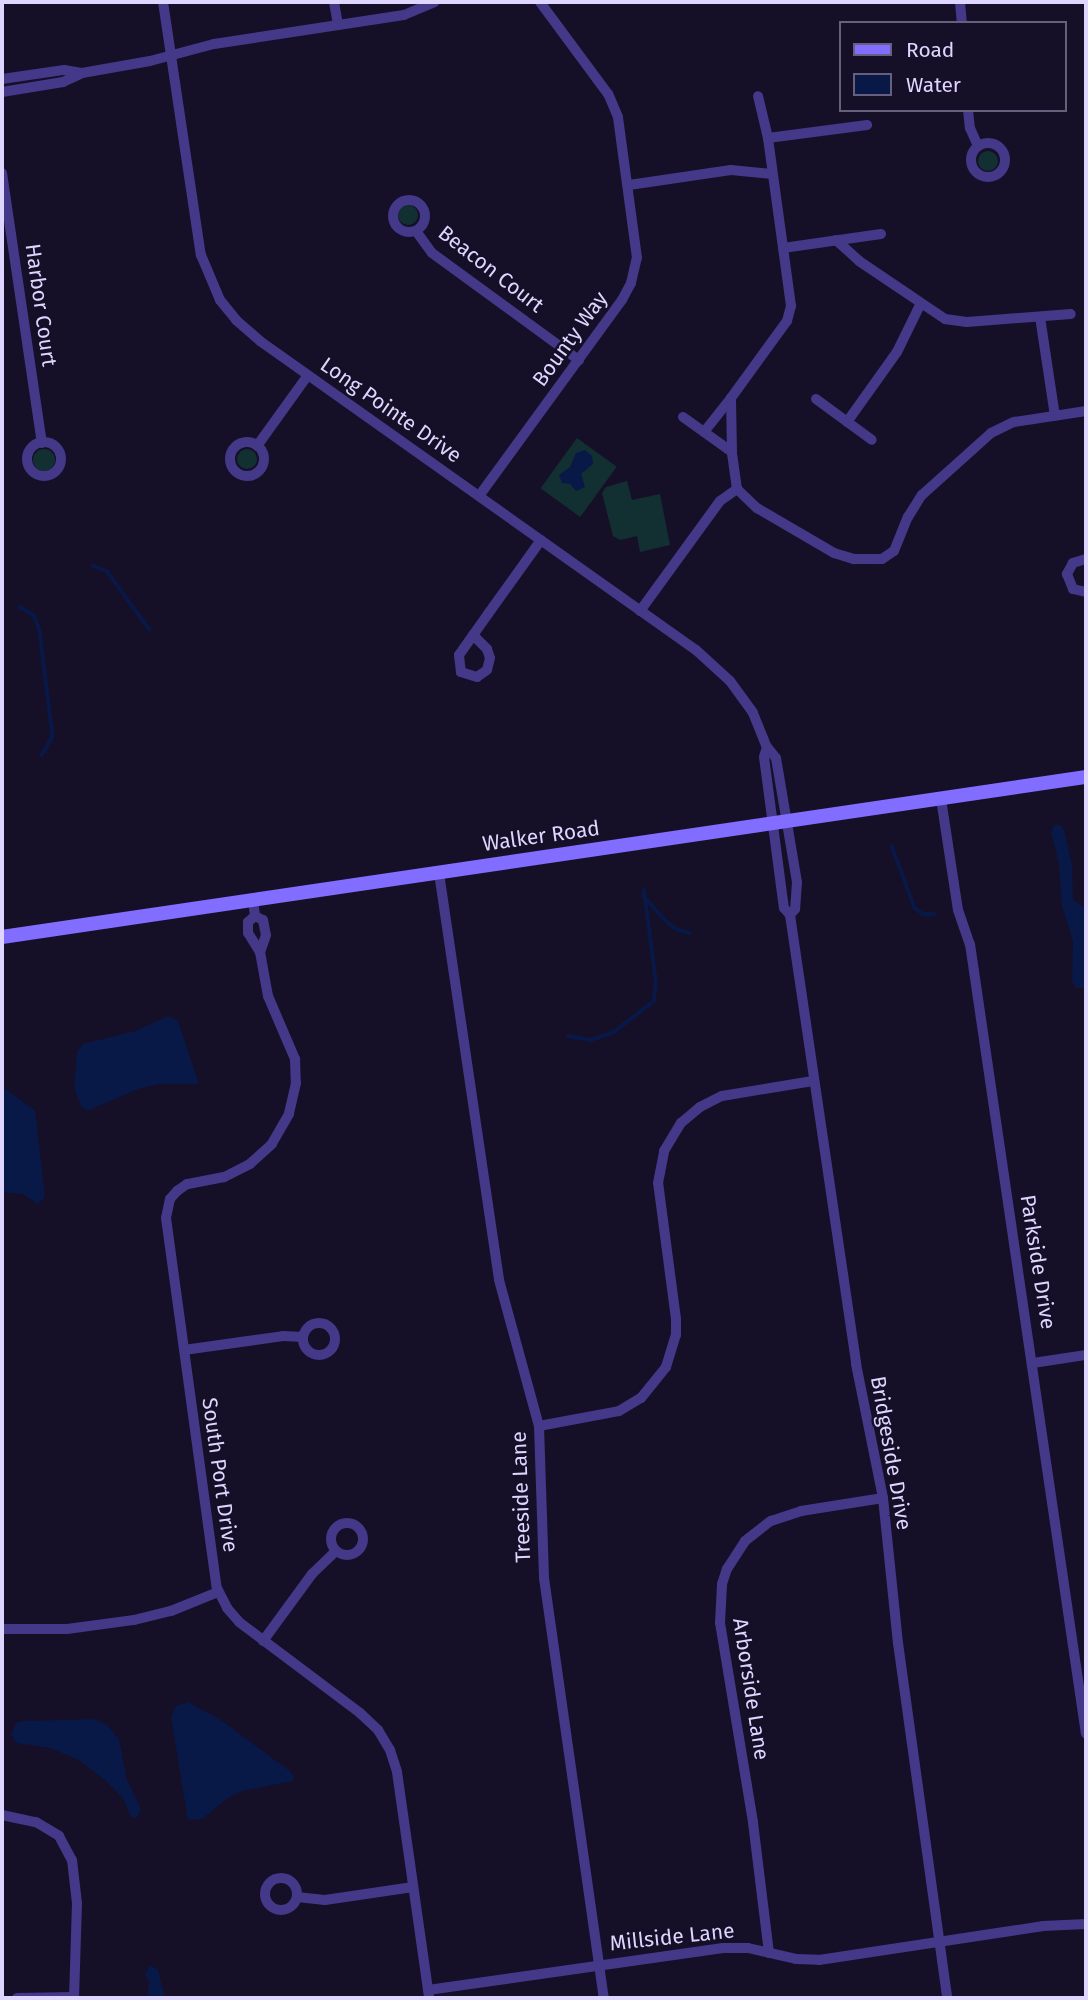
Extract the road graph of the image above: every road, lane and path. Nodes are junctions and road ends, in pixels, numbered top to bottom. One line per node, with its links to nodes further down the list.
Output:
1 (163, 2): 8 (street, Long Pointe Drive)
2 (334, 2): 7 (street)
3 (434, 2): 7 (street)
4 (540, 2): 19 (street, Bounty Way)
5 (960, 2): 6 (street)
6 (962, 21)
7 (338, 25): 8 (street)
8 (170, 56): 9 (street); 28 (street, Long Pointe Drive)
9 (82, 73): 10 (street); 11 (street)
10 (2, 79)
11 (2, 92)
12 (758, 96): 15 (street)
13 (968, 112): 16 (street)
14 (867, 125): 15 (street)
15 (768, 138): 18 (street)
16 (978, 146)
17 (2, 173): 37 (street, Harbor Court)
18 (772, 174): 19 (street); 23 (street)
19 (629, 185): 27 (street, Bounty Way)
20 (416, 231): 27 (street, Beacon Court)
21 (881, 233): 22 (street)
22 (836, 240): 23 (street); 24 (street)
23 (783, 248): 29 (street)
24 (920, 305): 26 (street); 34 (street)
25 (1071, 314): 26 (street)
26 (1040, 317): 32 (street)
27 (579, 360): 41 (street, Bounty Way)
28 (308, 375): 38 (street); 41 (street, Long Pointe Drive)
29 (731, 398): 35 (street); 39 (street)
30 (816, 399): 34 (street)
31 (1086, 411): 32 (street)
32 (1055, 416): 40 (street)
33 (683, 417): 35 (street)
34 (848, 422): 36 (street)
35 (704, 432): 39 (street)
36 (872, 440)
37 (42, 443)
38 (257, 446)
39 (732, 452): 40 (street)
40 (737, 489): 45 (street)
41 (479, 496): 42 (street, Long Pointe Drive)
42 (541, 540): 45 (street, Long Pointe Drive); 46 (street)
43 (1086, 559): 44 (street)
44 (1086, 592)
45 (640, 611): 49 (street, Long Pointe Drive)
46 (473, 635)
47 (1086, 777): 48 (street, Walker Road)
48 (942, 799): 49 (street, Walker Road); 59 (street, Parkside Drive)
49 (780, 822): 50 (street, Walker Road); 55 (street, Bridgeside Drive)
50 (439, 873): 51 (street, Walker Road); 60 (street, Treeside Lane)
51 (253, 900): 52 (street, South Port Drive); 53 (street, Walker Road)
52 (255, 916): 54 (street, South Port Drive); 54 (street, South Port Drive)
53 (2, 937)
54 (260, 952): 57 (street, South Port Drive)
55 (813, 1081): 60 (street); 61 (street, Bridgeside Drive)
56 (303, 1337): 57 (street)
57 (184, 1350): 63 (street, South Port Drive)
58 (1086, 1355): 59 (street)
59 (1033, 1363): 66 (street, Parkside Drive)
60 (539, 1426): 73 (street, Treeside Lane)
61 (883, 1498): 71 (street, Bridgeside Drive); 72 (street, Arborside Lane)
62 (336, 1551): 65 (street)
63 (218, 1592): 64 (street); 65 (street, South Port Drive)
64 (2, 1629)
65 (263, 1641): 68 (street, South Port Drive)
66 (1086, 1734)
67 (2, 1815): 76 (street)
68 (413, 1887): 69 (street); 74 (street, South Port Drive)
69 (298, 1897)
70 (1086, 1924): 71 (street, Millside Lane)
71 (939, 1944): 72 (street, Millside Lane); 78 (street, Bridgeside Drive)
72 (769, 1953): 73 (street, Millside Lane)
73 (600, 1965): 74 (street, Millside Lane); 77 (street, Treeside Lane)
74 (429, 1994)
75 (17, 1998): 76 (street)
76 (74, 1998)
77 (604, 1998)
78 (947, 1998)

